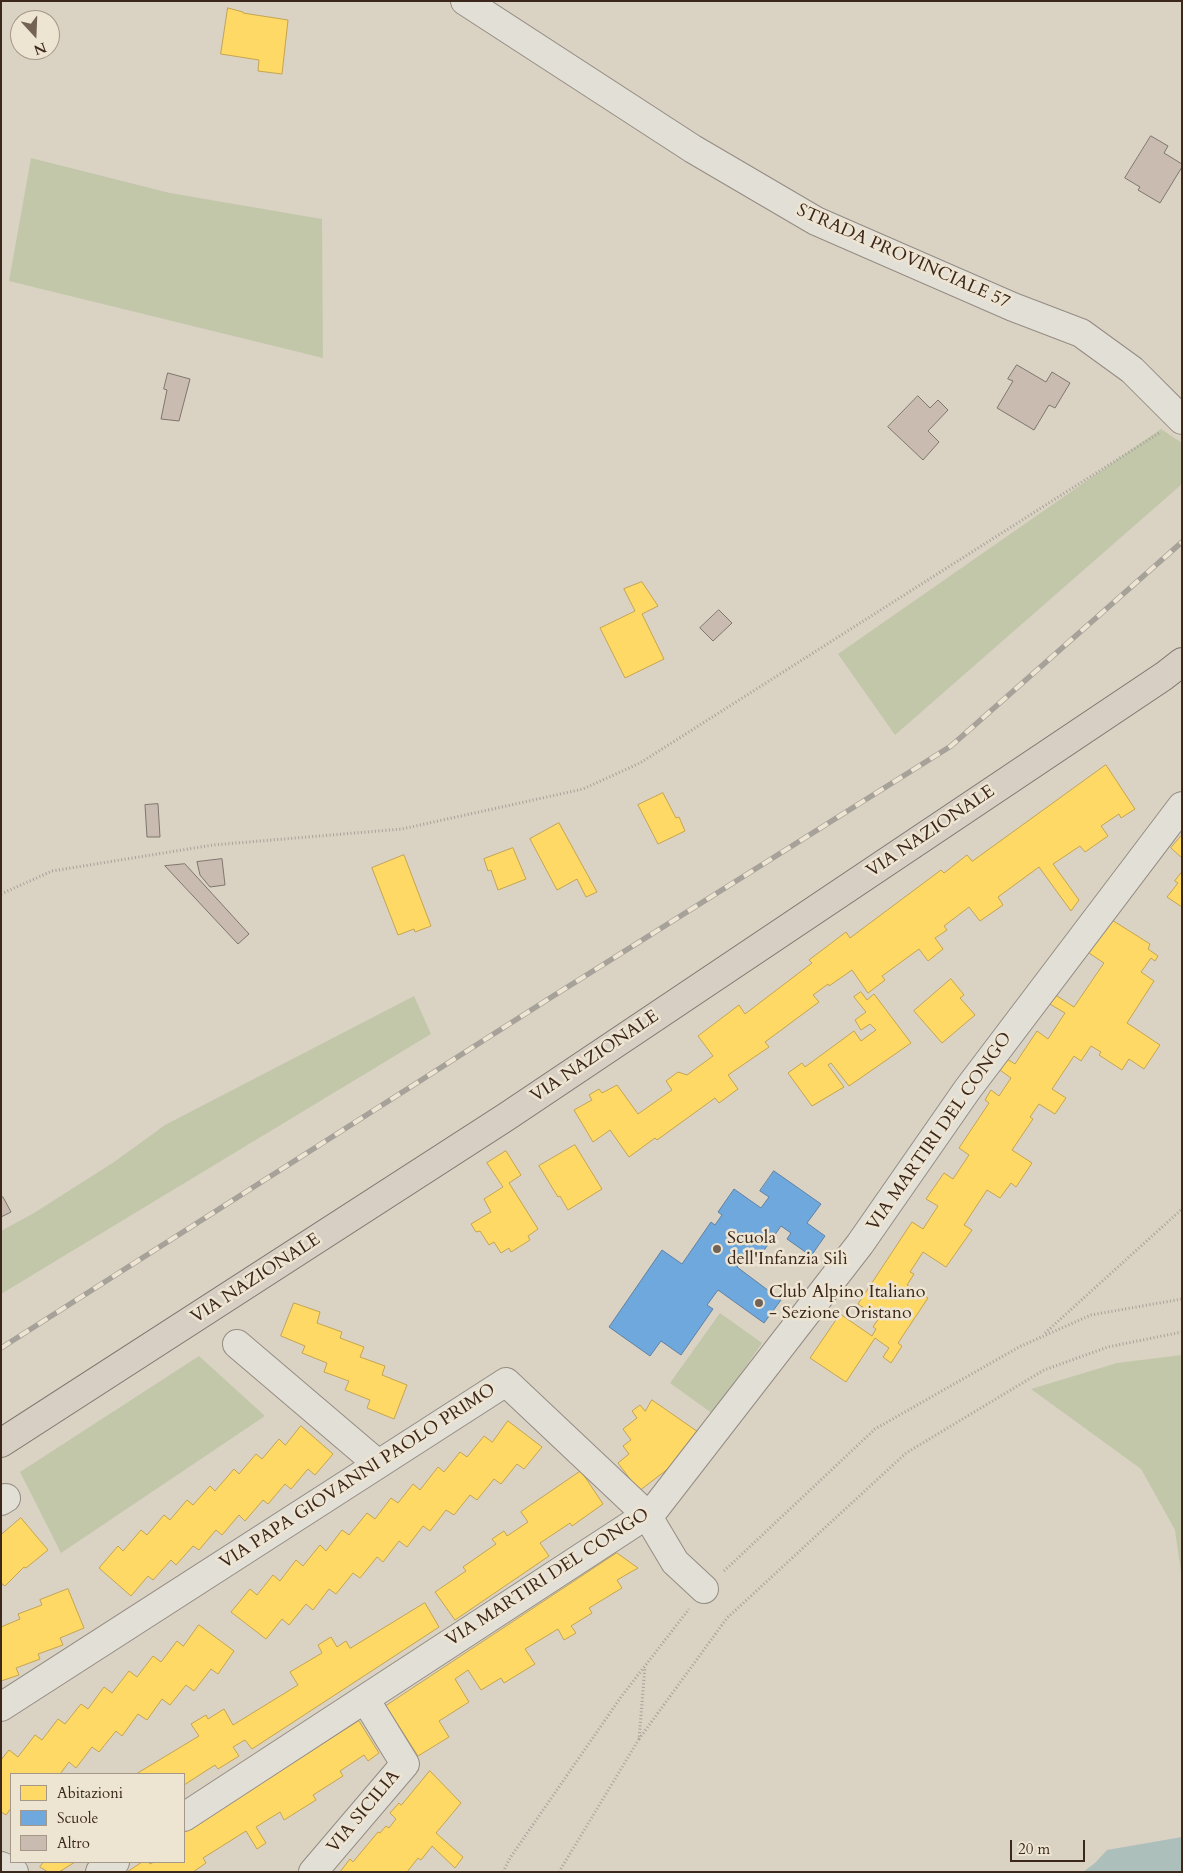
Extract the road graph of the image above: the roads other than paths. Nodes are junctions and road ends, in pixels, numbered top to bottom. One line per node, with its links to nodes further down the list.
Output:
1 (465, 1): 2 (street, STRADA PROVINCIALE 57)
2 (1181, 420)
3 (1182, 653): 4 (main road, VIA NAZIONALE)
4 (1173, 669): 7 (main road, VIA NAZIONALE)
5 (1182, 806): 9 (street, VIA MARTIRI DEL CONGO)
6 (237, 1344): 8 (street)
7 (1, 1443)
8 (378, 1464): 9 (street, VIA PAPA GIOVANNI PAOLO PRIMO); 12 (street, VIA PAPA GIOVANNI PAOLO PRIMO)
9 (647, 1514): 10 (street, VIA PAPA GIOVANNI PAOLO PRIMO); 11 (street, VIA MARTIRI DEL CONGO)
10 (704, 1589)
11 (365, 1698): 13 (street, VIA MARTIRI DEL CONGO); 18 (street, VIA SICILIA)
12 (1, 1707)
13 (185, 1816)
14 (114, 1863): 17 (street)
15 (1, 1866): 16 (street)
16 (14, 1872)
17 (100, 1872)
18 (313, 1872)

